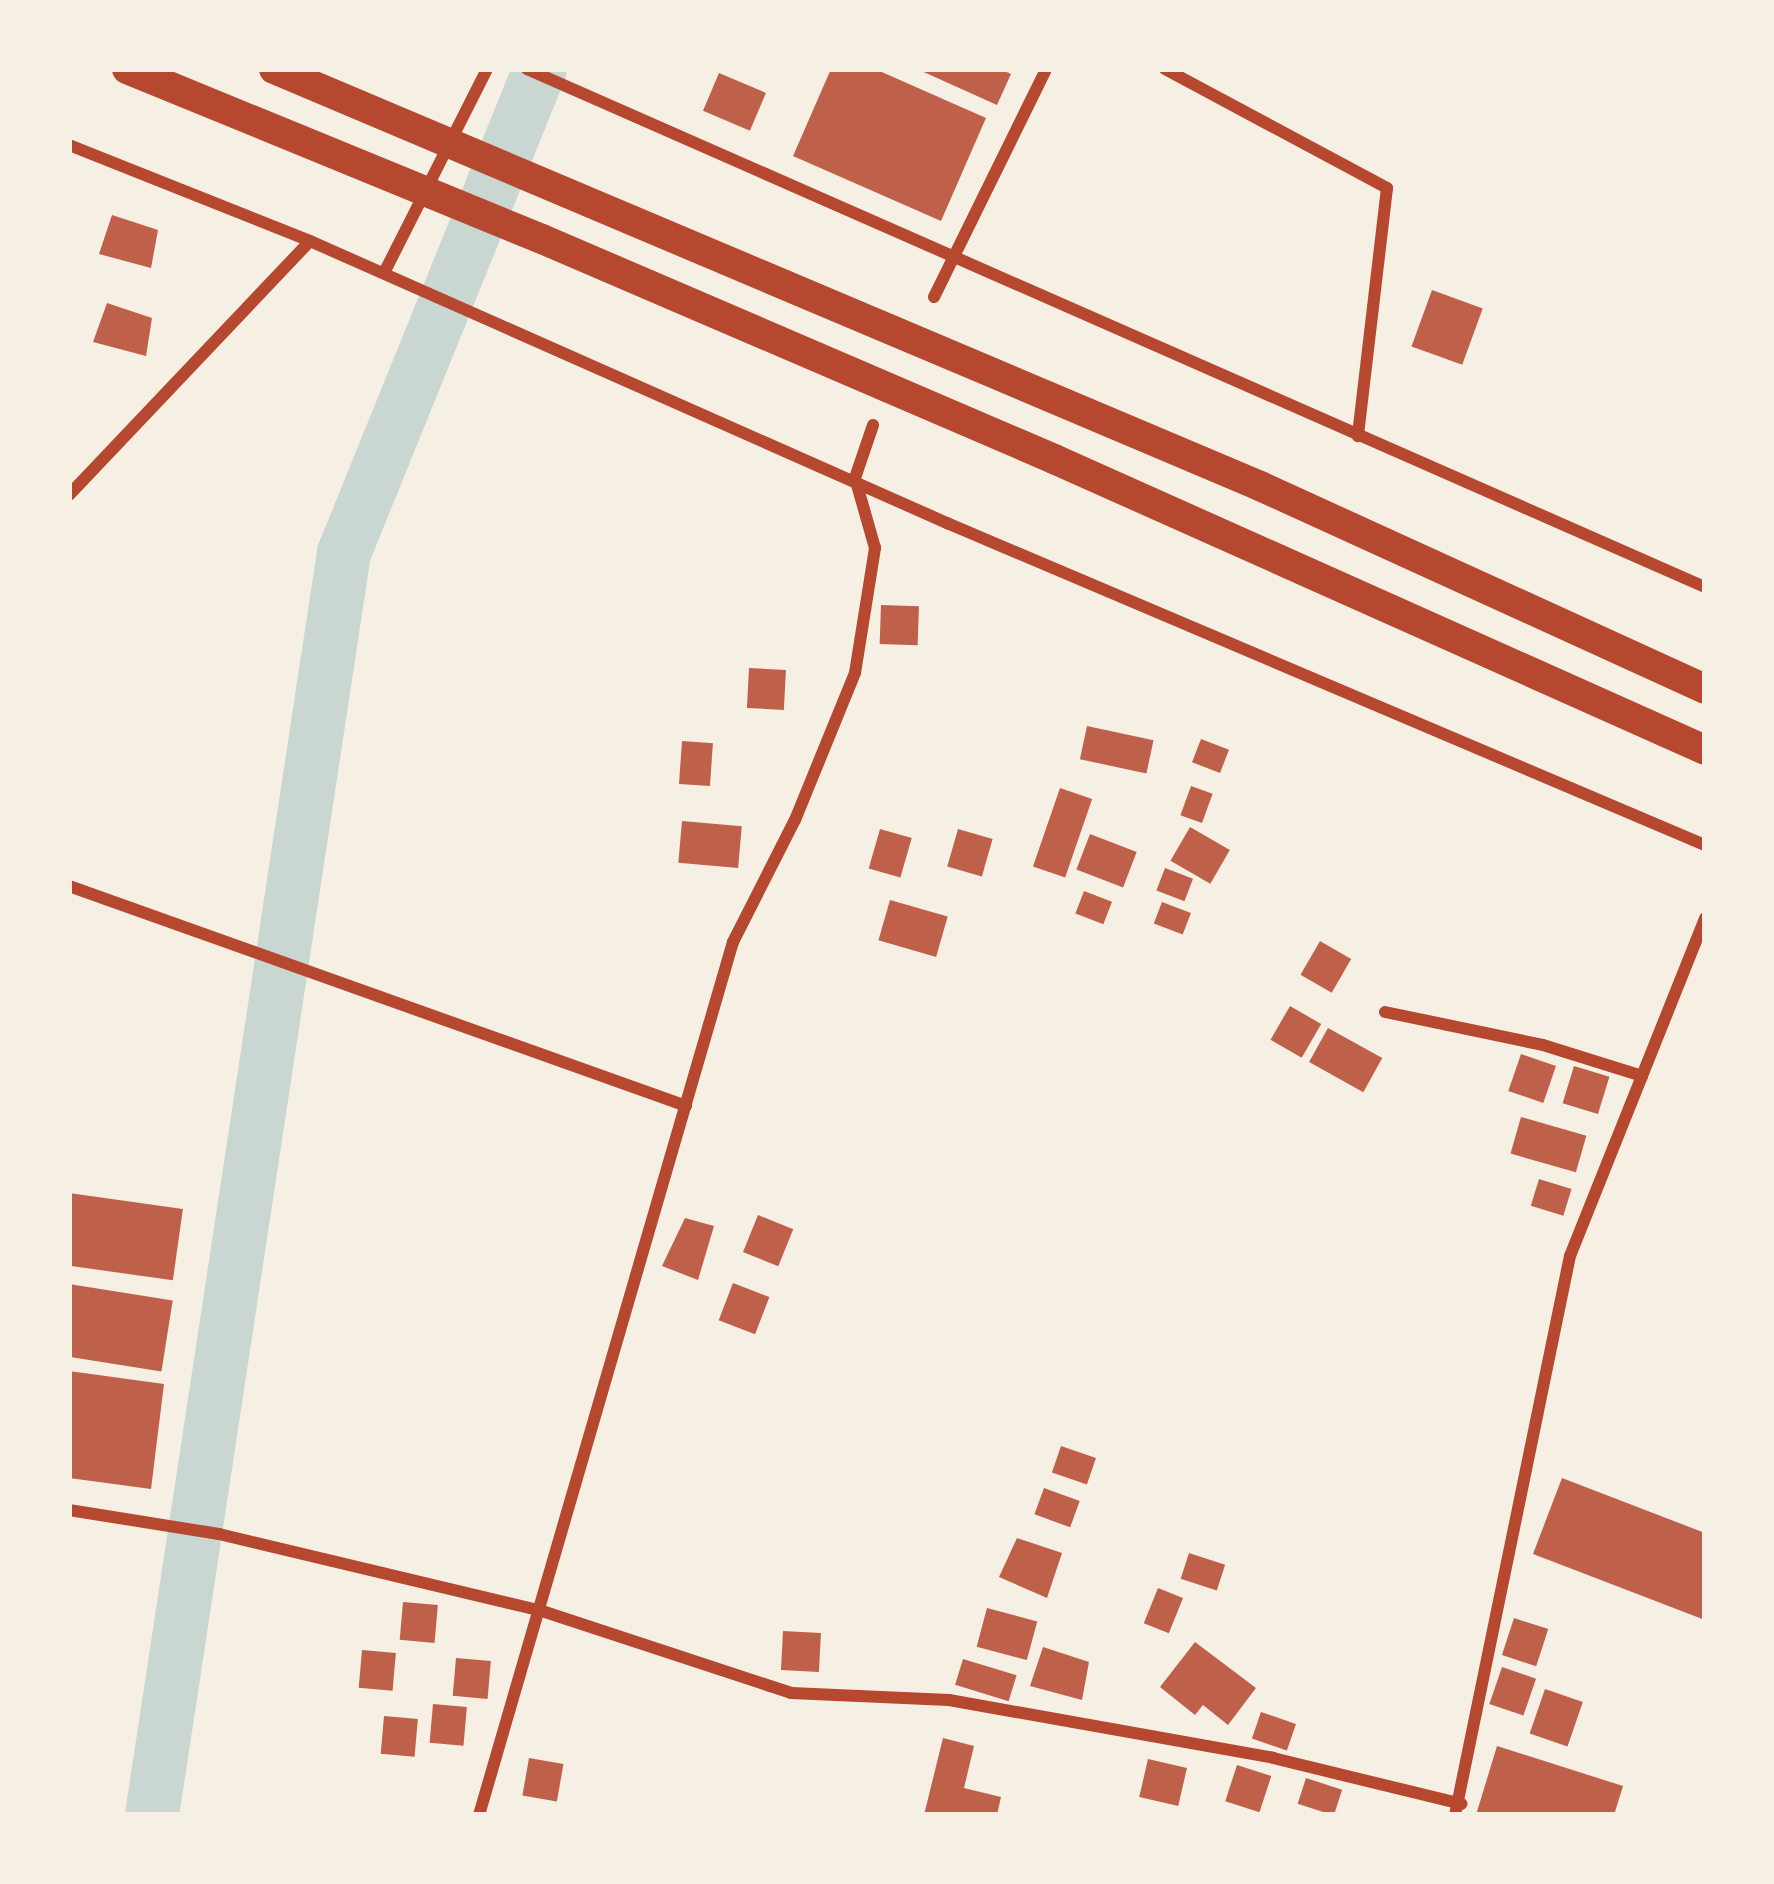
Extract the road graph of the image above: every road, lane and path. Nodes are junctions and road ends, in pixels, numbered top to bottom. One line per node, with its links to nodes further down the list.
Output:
1 (127, 69): 18 (highway)
2 (274, 69): 17 (highway)
3 (488, 69): 10 (street)
4 (527, 69): 9 (street)
5 (1046, 69): 9 (street)
6 (1165, 69): 13 (street)
7 (69, 146): 8 (street)
8 (310, 241): 10 (street); 15 (street)
9 (950, 258): 11 (street); 13 (street)
10 (384, 273): 14 (street)
11 (934, 297)
12 (873, 425): 14 (street)
13 (1358, 436): 16 (street)
14 (855, 478): 19 (street); 24 (street)
15 (69, 495)
16 (1705, 587)
17 (1705, 689)
18 (1705, 750)
19 (1705, 845)
20 (69, 886): 24 (street)
21 (1705, 918): 23 (street)
22 (1385, 1012): 23 (street)
23 (1642, 1076): 27 (street)
24 (686, 1106): 26 (street)
25 (69, 1510): 26 (street)
26 (539, 1610): 27 (street); 28 (street)
27 (1458, 1809)
28 (479, 1815)

